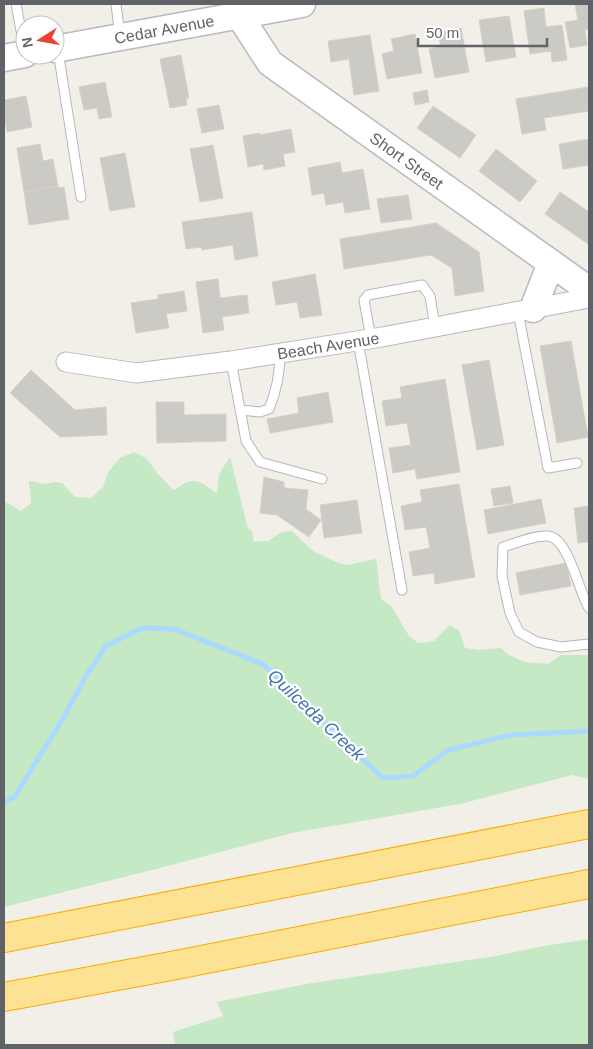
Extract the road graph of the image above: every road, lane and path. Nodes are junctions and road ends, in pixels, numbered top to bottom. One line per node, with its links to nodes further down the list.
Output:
1 (116, 4): 5 (lane)
2 (302, 4): 3 (street, Cedar Avenue)
3 (274, 6): 4 (street, Cedar Avenue)
4 (239, 15): 5 (street, Cedar Avenue); 9 (street, Short Street)
5 (120, 36): 6 (street, Cedar Avenue)
6 (65, 46)
7 (59, 65): 8 (lane)
8 (81, 197)
9 (551, 263): 10 (street, Short Street); 12 (street)
10 (589, 290)
11 (589, 298): 12 (street, Beach Avenue)
12 (526, 310): 13 (street, Beach Avenue); 19 (lane)
13 (435, 327): 14 (street, Beach Avenue); 14 (lane)
14 (365, 340): 15 (street, Beach Avenue); 21 (lane)
15 (280, 353): 16 (street, Beach Avenue); 18 (lane)
16 (231, 361): 17 (street, Beach Avenue); 18 (lane)
17 (66, 362)
18 (240, 410): 20 (lane)
19 (577, 463)
20 (322, 480)
21 (402, 590)
22 (589, 608): 23 (lane)
23 (589, 644)
24 (589, 824): 26 (highway)
25 (589, 884): 27 (highway)
26 (4, 938)
27 (4, 997)

